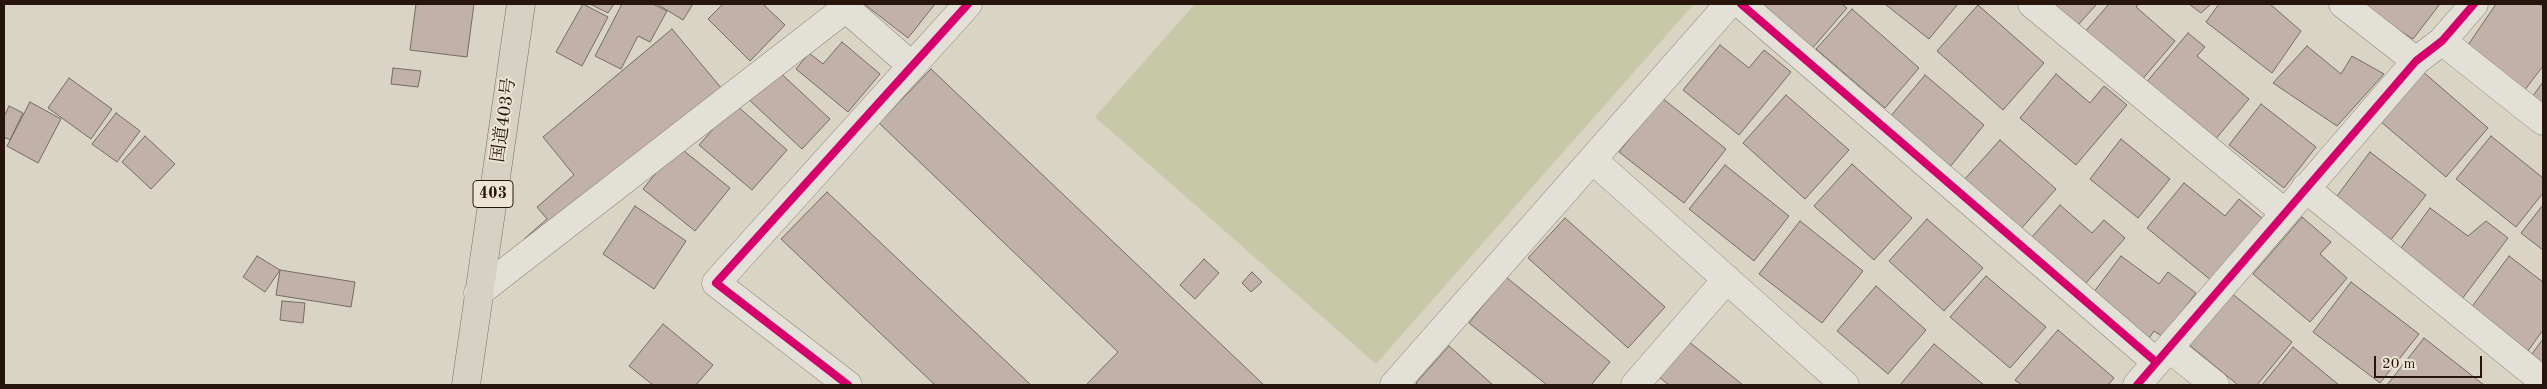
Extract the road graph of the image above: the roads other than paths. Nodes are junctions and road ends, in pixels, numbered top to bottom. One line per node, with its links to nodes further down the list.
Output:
1 (521, 4): 17 (highway, 国道403号 / 403)
2 (968, 4): 11 (street)
3 (1729, 4): 13 (street)
4 (1741, 4): 18 (street)
5 (2032, 4): 15 (street)
6 (2343, 4): 10 (street)
7 (2474, 4): 9 (street)
8 (844, 6): 11 (street); 17 (street)
9 (2442, 41): 10 (street); 12 (street)
10 (2416, 62): 14 (street)
11 (912, 66): 21 (street)
12 (2543, 121)
13 (1593, 160): 16 (street); 22 (street)
14 (2305, 188): 15 (street); 19 (street)
15 (2285, 213): 18 (street)
16 (1727, 279): 23 (street); 24 (street)
17 (478, 293): 20 (highway, 国道403号 / 403)
18 (2162, 355): 25 (street); 26 (street)
19 (2543, 381)
20 (466, 385)
21 (848, 385)
22 (1394, 385)
23 (1635, 385)
24 (1845, 385)
25 (2137, 385)
26 (2215, 385)

